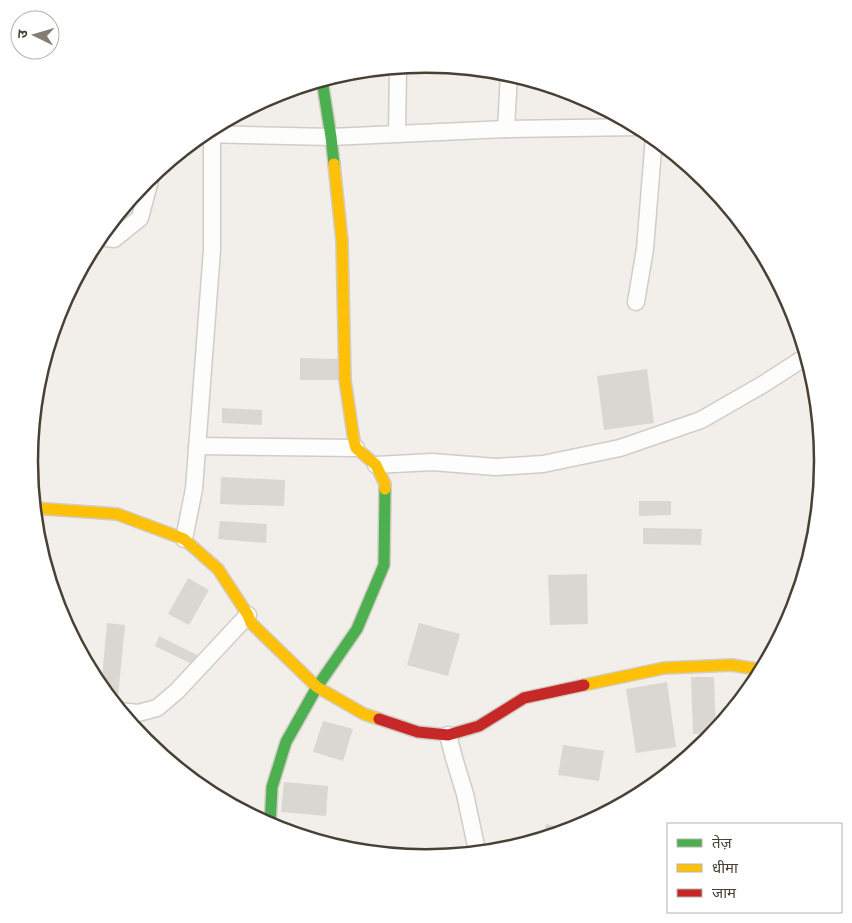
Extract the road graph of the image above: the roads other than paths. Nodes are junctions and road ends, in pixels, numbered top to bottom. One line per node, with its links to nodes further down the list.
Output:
1 (398, 74): 7 (street)
2 (509, 82): 5 (street)
3 (323, 87): 8 (main road)
4 (624, 127): 5 (street)
5 (506, 129): 7 (street)
6 (221, 132): 8 (street)
7 (397, 133): 8 (street)
8 (331, 137): 16 (main road)
9 (209, 139): 15 (street)
10 (653, 146): 13 (street)
11 (147, 191): 12 (street)
12 (109, 238)
13 (636, 302)
14 (801, 360): 17 (street)
15 (197, 446): 16 (street); 19 (street)
16 (356, 448): 17 (main road)
17 (376, 465): 22 (main road)
18 (41, 509): 19 (main road)
19 (184, 539): 20 (main road)
20 (248, 615): 22 (main road); 23 (street)
21 (754, 669): 24 (main road)
22 (317, 687): 24 (main road); 25 (main road)
23 (129, 712)
24 (448, 735): 26 (street)
25 (270, 817)
26 (476, 847)

